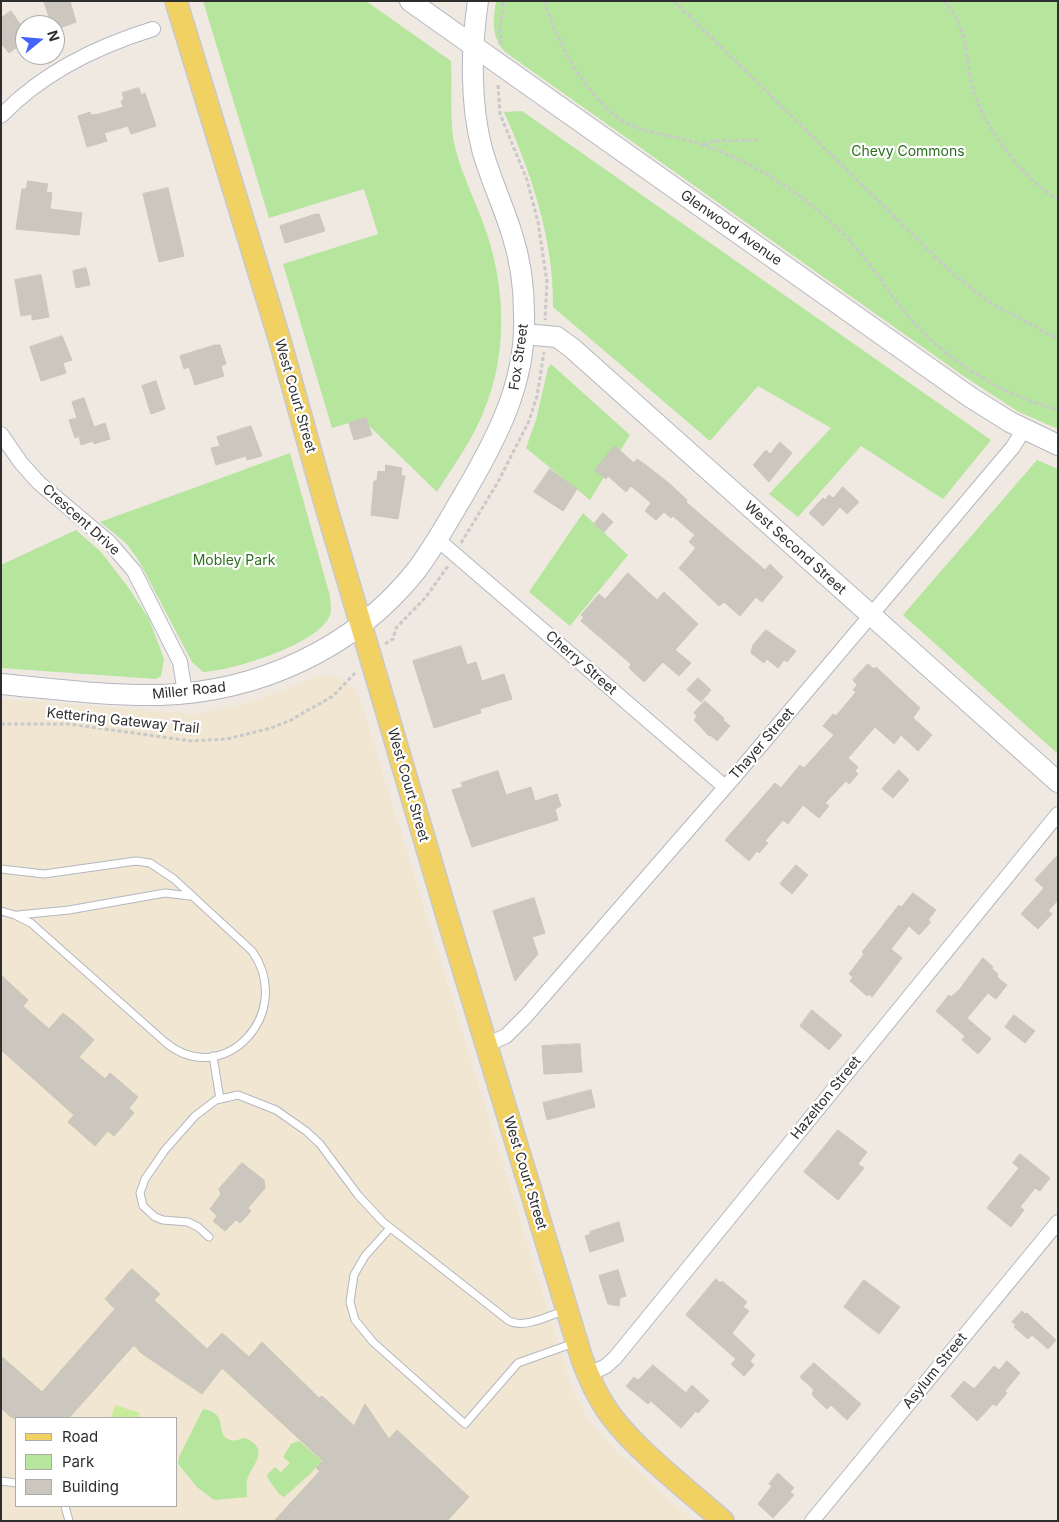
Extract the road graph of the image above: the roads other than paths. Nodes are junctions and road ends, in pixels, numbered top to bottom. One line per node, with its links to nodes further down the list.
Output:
1 (176, 1): 13 (main road, West Court Street)
2 (410, 1): 5 (street, Glenwood Avenue)
3 (478, 1): 5 (street, Fox Street)
4 (154, 29): 6 (street)
5 (475, 47): 7 (street, Fox Street); 8 (street, Glenwood Avenue)
6 (1, 116)
7 (524, 334): 11 (street, Fox Street); 12 (street, West Second Street)
8 (1024, 430): 10 (street, Glenwood Avenue); 12 (street, Thayer Street)
9 (1, 434): 15 (street, Crescent Drive)
10 (1058, 445)
11 (436, 540): 13 (street, Fox Street); 17 (street, Cherry Street)
12 (871, 616): 16 (street, West Second Street); 17 (street, Thayer Street)
13 (361, 624): 15 (street, Miller Road); 23 (main road, West Court Street)
14 (1, 684): 15 (street, Miller Road)
15 (185, 693)
16 (1058, 782)
17 (725, 787): 23 (street, Thayer Street)
18 (1058, 814): 31 (street, Hazelton Street)
19 (1, 869): 20 (lane)
20 (196, 900): 22 (lane); 24 (lane)
21 (1, 912): 22 (lane)
22 (15, 915): 24 (lane)
23 (486, 1045): 29 (main road, West Court Street)
24 (214, 1056): 25 (lane)
25 (220, 1099): 27 (lane); 28 (lane)
26 (1058, 1222): 37 (street, Asylum Street)
27 (390, 1228): 29 (lane); 30 (lane)
28 (209, 1237)
29 (567, 1310): 30 (main road, West Court Street)
30 (577, 1342): 31 (main road, West Court Street)
31 (588, 1375): 36 (main road, West Court Street)
32 (1, 1482): 33 (lane)
33 (15, 1483)
34 (65, 1507): 35 (lane)
35 (69, 1521)
36 (723, 1521)
37 (812, 1521)

